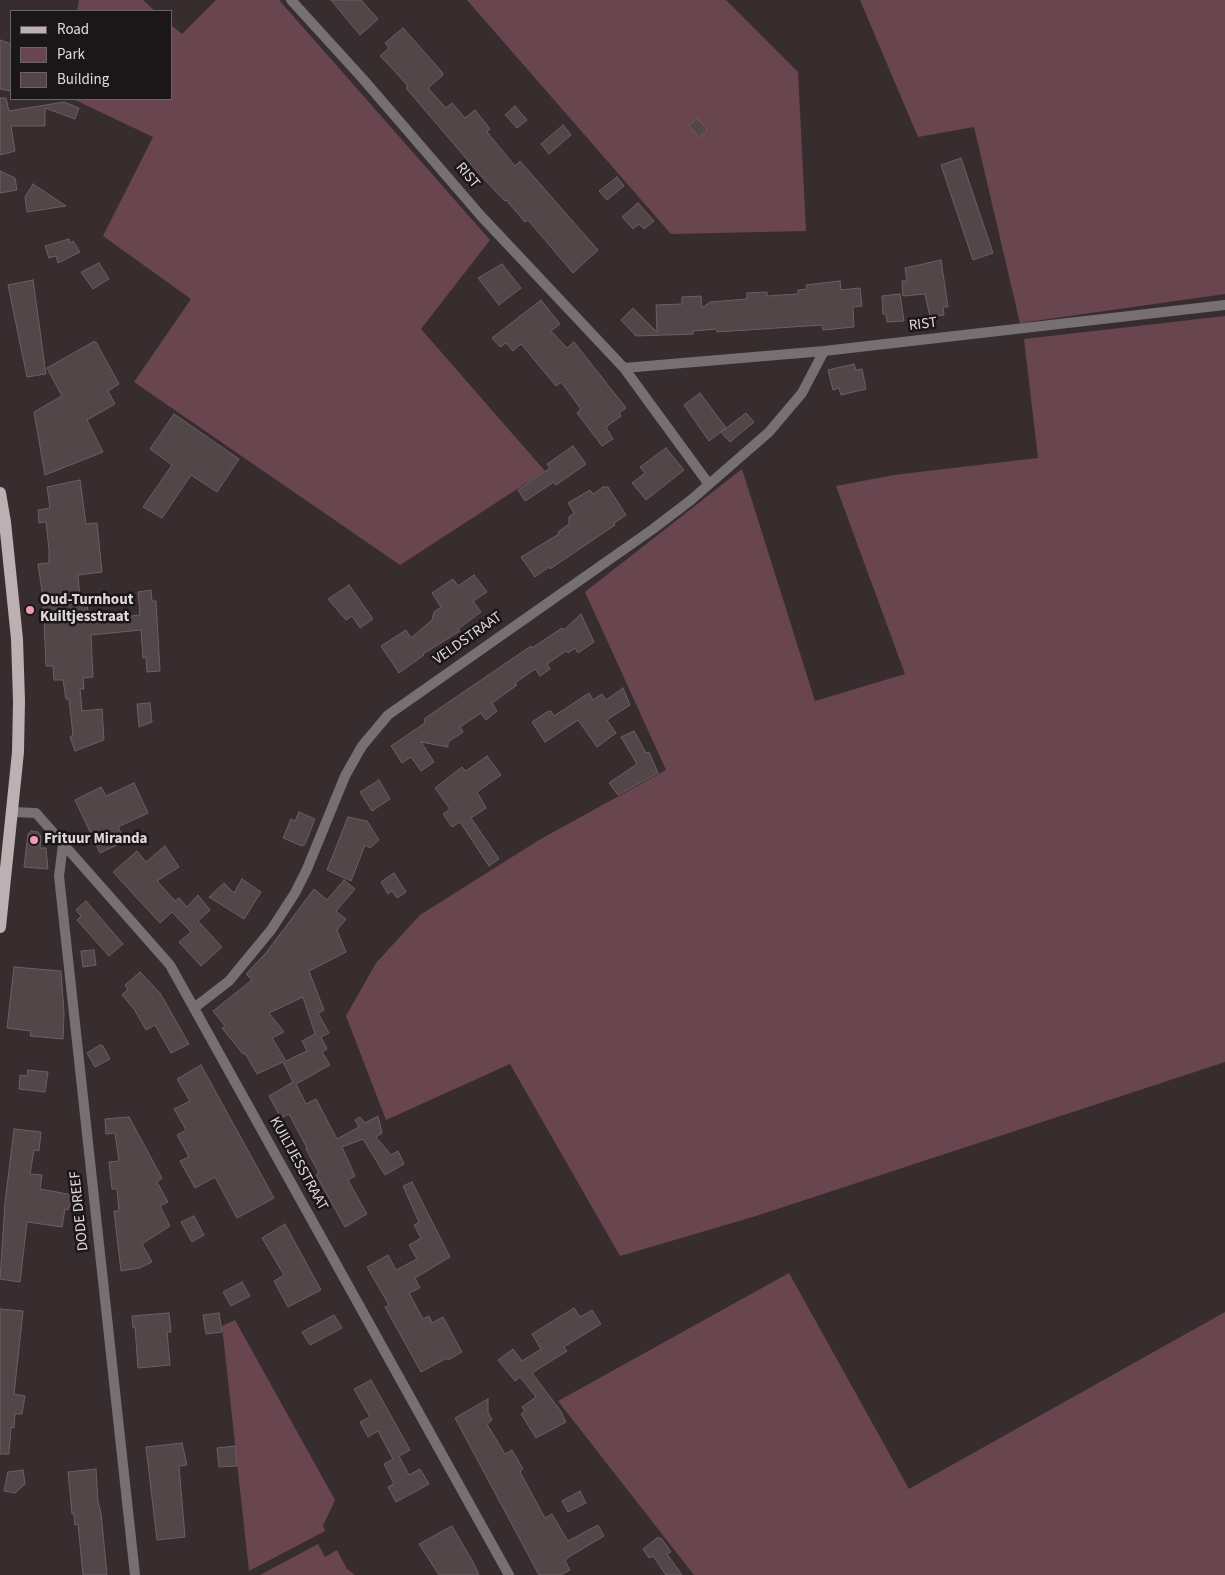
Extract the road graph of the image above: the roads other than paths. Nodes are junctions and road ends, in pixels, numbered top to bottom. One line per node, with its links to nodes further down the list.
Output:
1 (291, 0): 4 (street, RIST)
2 (1225, 305): 3 (street, RIST)
3 (824, 352): 4 (street, RIST); 5 (street, VELDSTRAAT)
4 (624, 368): 5 (street, RIST)
5 (708, 483): 10 (street, VELDSTRAAT)
6 (0, 493): 7 (main road)
7 (12, 812): 8 (street, KUILTJESSTRAAT); 9 (main road)
8 (63, 845): 10 (street, KUILTJESSTRAAT); 11 (street, DODE DREEF)
9 (0, 927)
10 (194, 1008): 12 (street, KUILTJESSTRAAT)
11 (134, 1575)
12 (510, 1575)

